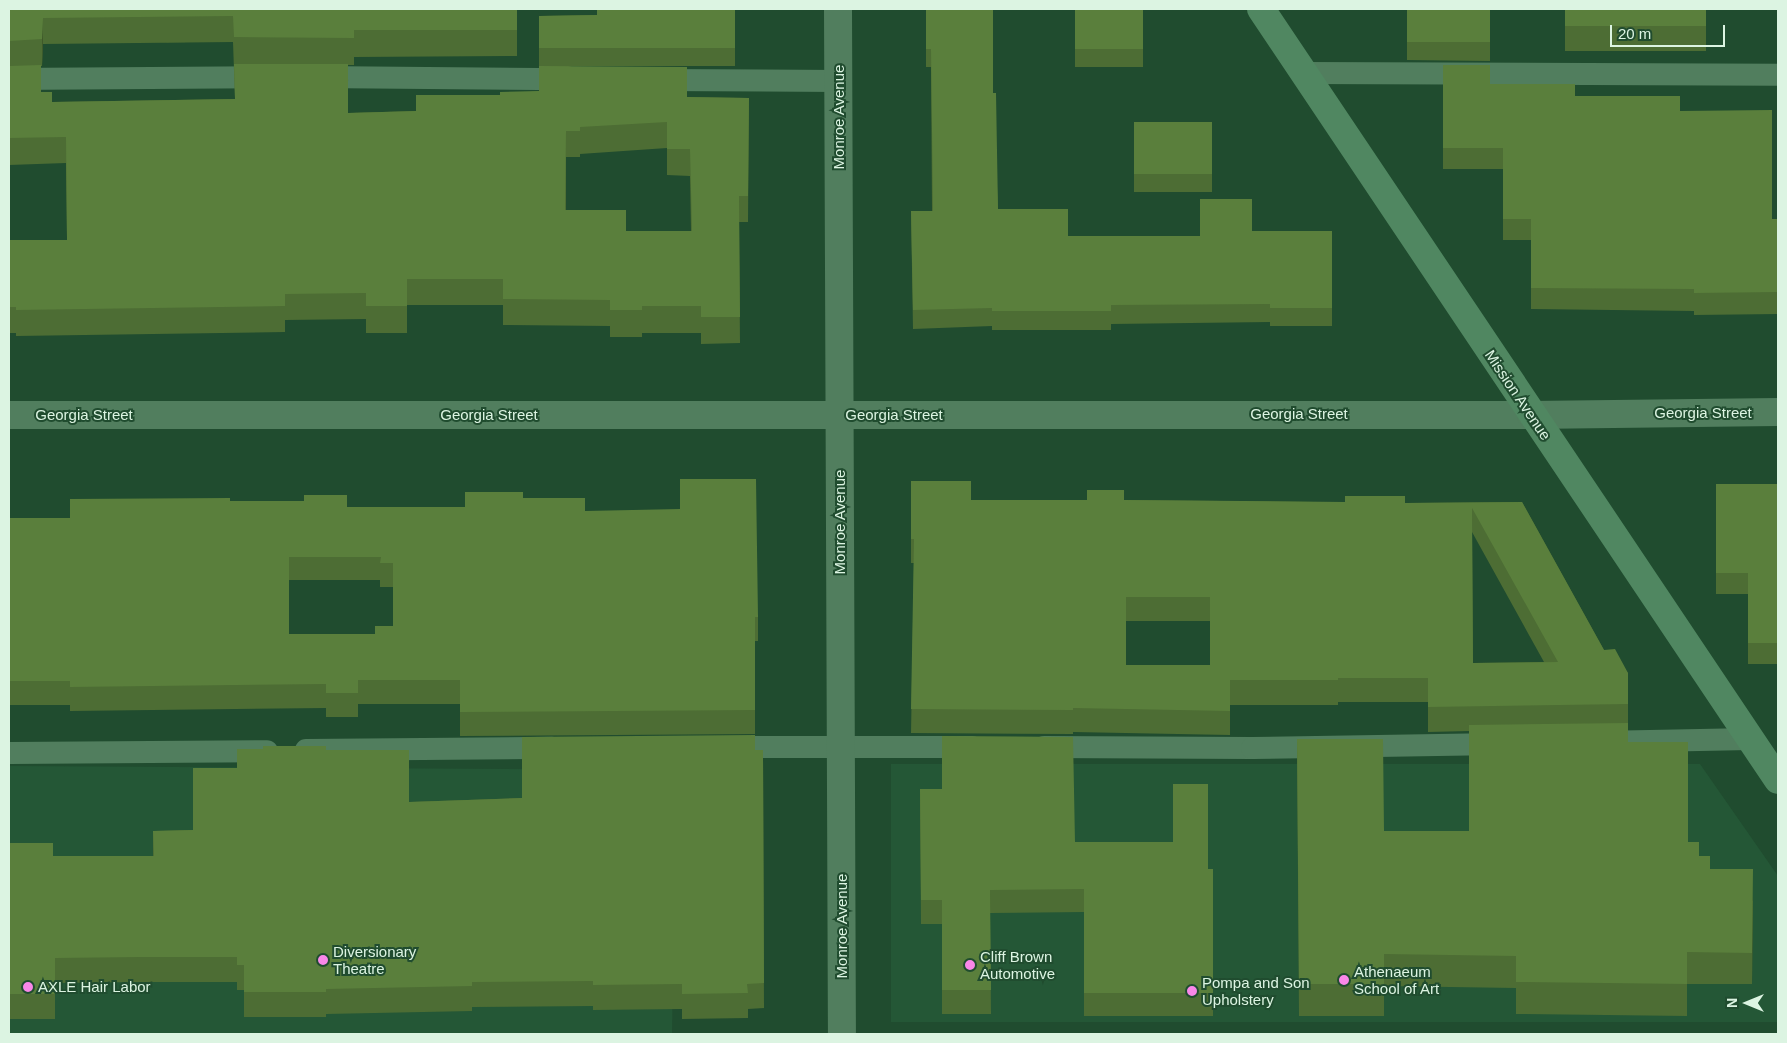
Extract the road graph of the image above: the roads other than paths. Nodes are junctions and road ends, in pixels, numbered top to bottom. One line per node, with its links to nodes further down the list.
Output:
1 (838, 9): 8 (street, Monroe Avenue)
2 (1261, 9): 3 (main road, Mission Avenue)
3 (1304, 73): 4 (lane); 12 (main road, Mission Avenue)
4 (1778, 74)
5 (9, 79): 6 (lane)
6 (588, 79)
7 (637, 80): 8 (lane)
8 (839, 81): 11 (street, Monroe Avenue)
9 (1778, 412): 12 (street, Georgia Street)
10 (9, 415): 11 (street, Georgia Street)
11 (839, 415): 12 (street, Georgia Street); 16 (street, Monroe Avenue)
12 (1531, 415): 13 (main road, Mission Avenue)
13 (1750, 739): 14 (lane); 22 (main road, Mission Avenue)
14 (1581, 742)
15 (1521, 743): 19 (lane)
16 (842, 746): 17 (lane); 18 (lane); 23 (street, Monroe Avenue)
17 (703, 747)
18 (998, 747)
19 (1027, 747)
20 (574, 748): 21 (lane)
21 (9, 753)
22 (1778, 780)
23 (842, 1034)

